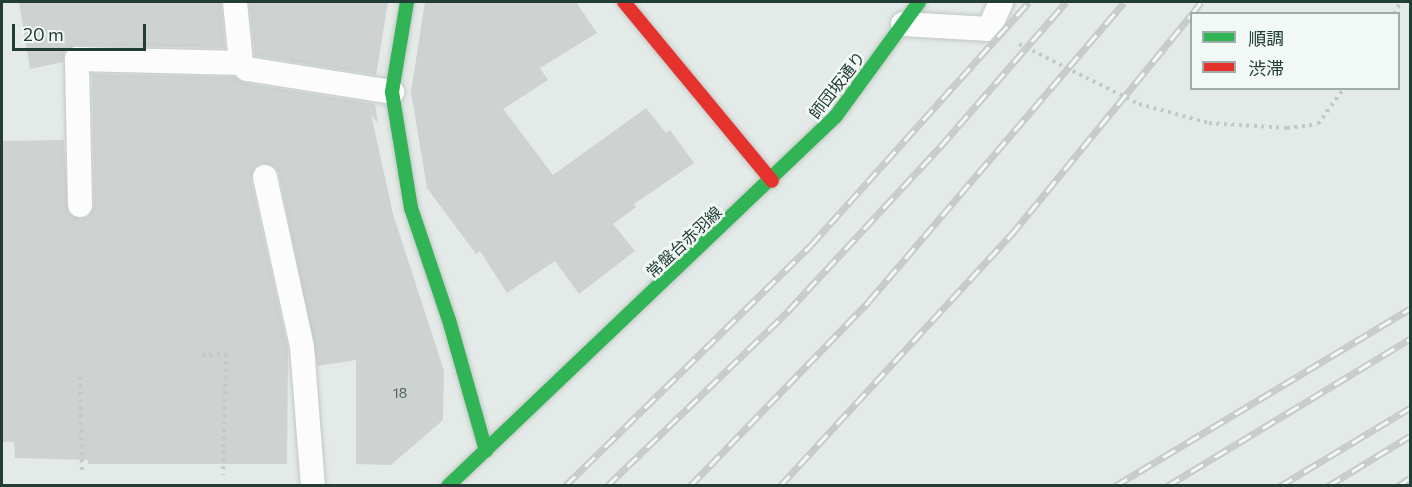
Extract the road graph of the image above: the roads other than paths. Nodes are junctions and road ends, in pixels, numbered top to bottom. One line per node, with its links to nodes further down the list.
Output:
1 (235, 2): 7 (lane)
2 (406, 2): 8 (street)
3 (624, 2): 10 (street)
4 (919, 2): 6 (street, 師団坂通り)
5 (1001, 2): 6 (lane)
6 (903, 24): 10 (street, 師団坂通り)
7 (241, 63): 8 (lane); 11 (lane)
8 (392, 92): 12 (street)
9 (265, 177): 13 (lane)
10 (772, 181): 12 (street, 常盤台赤羽線)
11 (80, 205)
12 (486, 450): 14 (street, 常盤台赤羽線)
13 (313, 486)
14 (448, 486)

